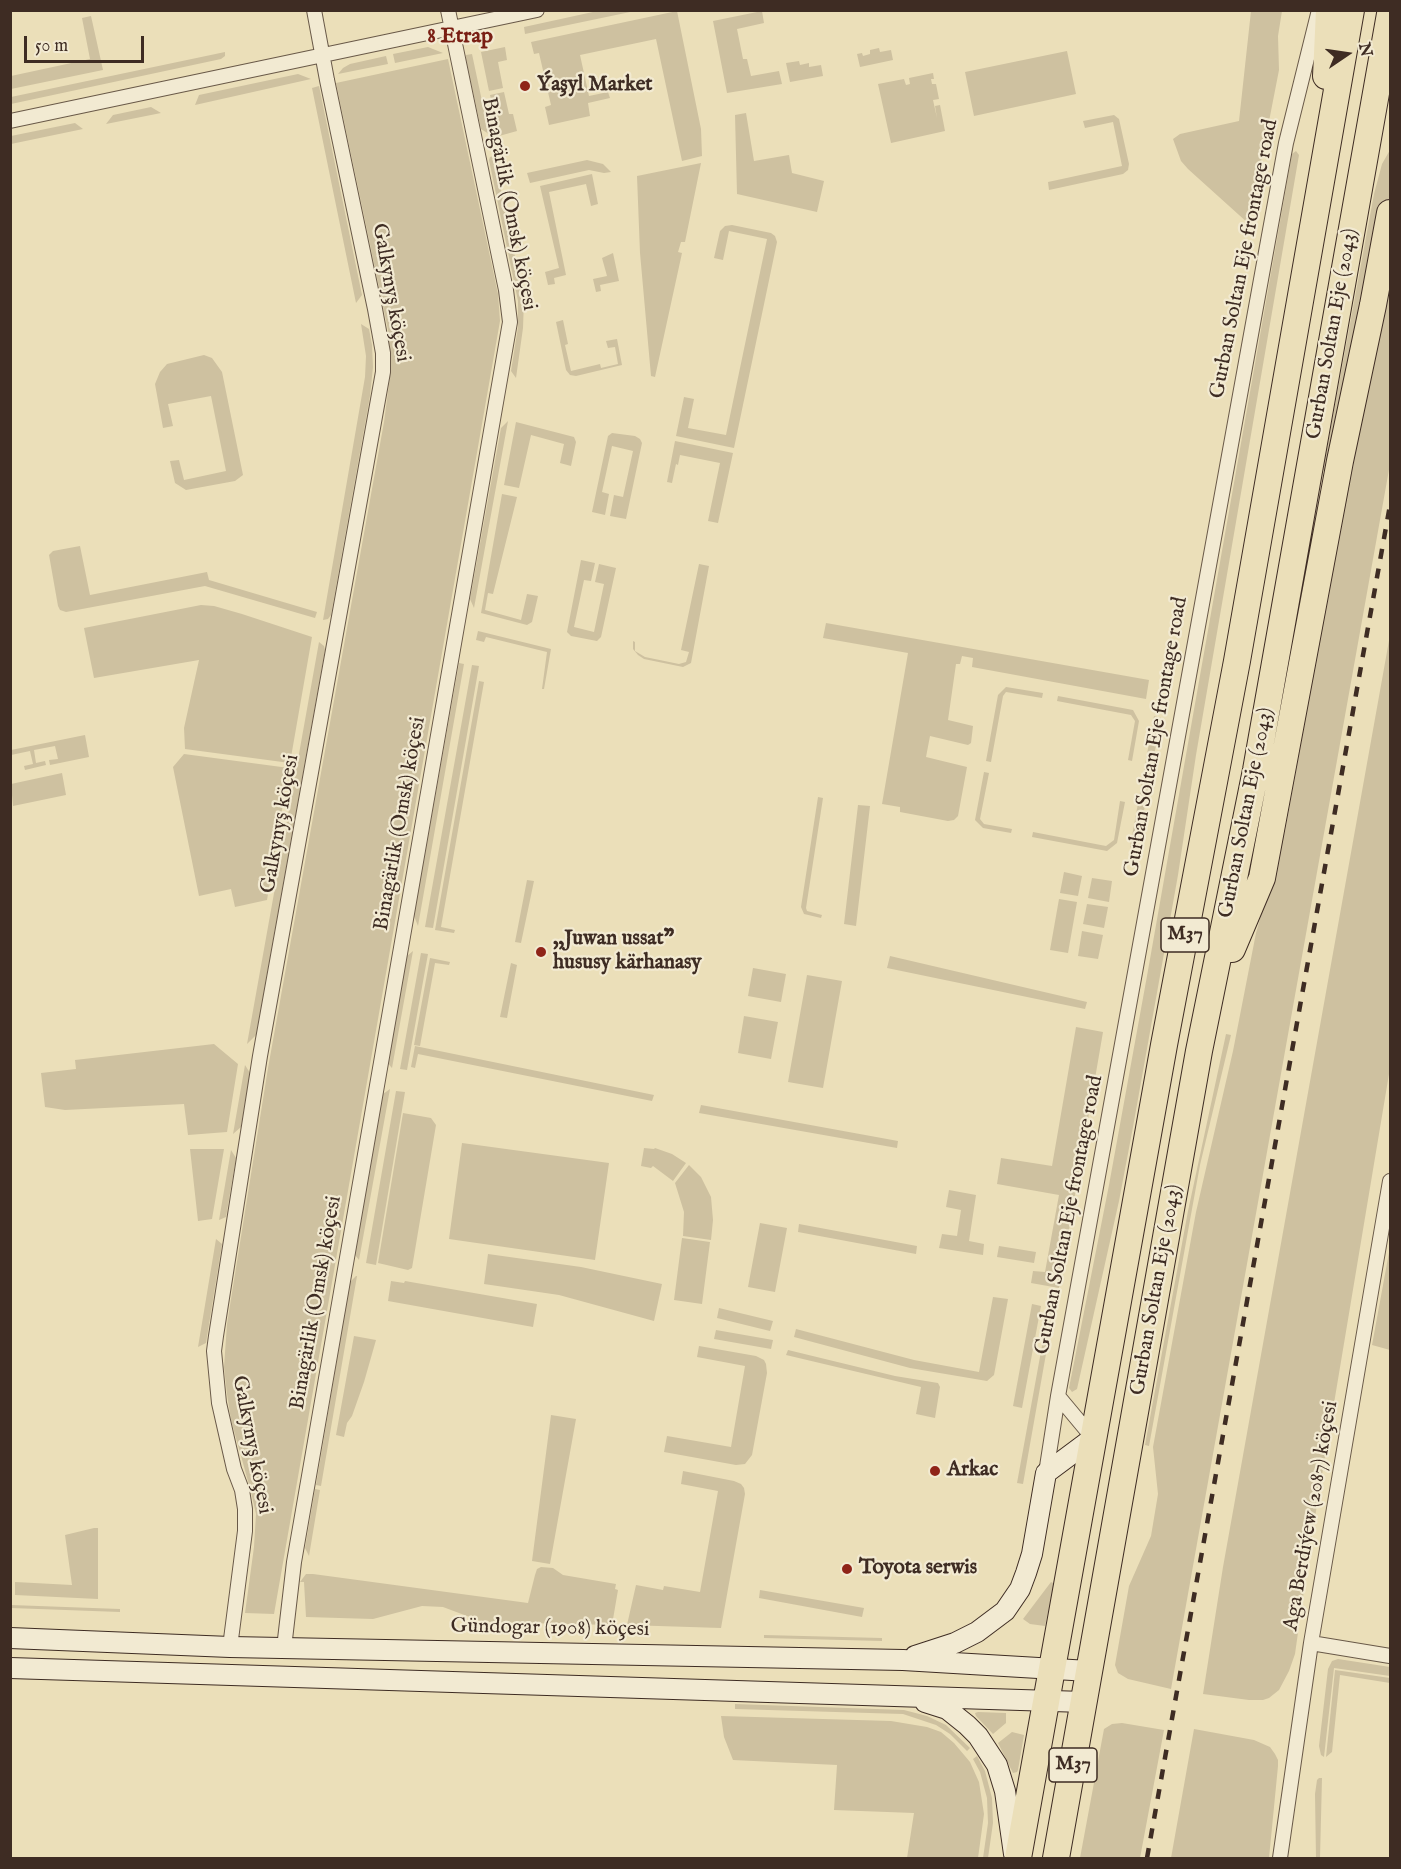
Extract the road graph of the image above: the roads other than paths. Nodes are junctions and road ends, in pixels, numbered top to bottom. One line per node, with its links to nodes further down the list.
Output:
1 (314, 10): 9 (street, Galkynyş köçesi)
2 (448, 10): 8 (street, Binagärlik (Omsk) köçesi)
3 (537, 10): 8 (street)
4 (1319, 10): 15 (street, Gurban Soltan Eje frontage road)
5 (1329, 10): 11 (highway)
6 (1351, 10): 11 (highway, Gurban Soltan Eje (2043) / M37)
7 (1390, 14): 13 (highway, Gurban Soltan Eje (2043) / M37)
8 (452, 29): 9 (street); 21 (street, Binagärlik (Omsk) köçesi)
9 (323, 56): 10 (street); 20 (street, Galkynyş köçesi)
10 (10, 121)
11 (1322, 172): 16 (highway, Gurban Soltan Eje (2043) / M37)
12 (1390, 213): 13 (highway)
13 (1210, 1005): 26 (highway, Gurban Soltan Eje (2043) / M37)
14 (1390, 1181): 19 (street, Aga Berdiýew (2087) köçesi)
15 (1058, 1396): 16 (street); 17 (street, Gurban Soltan Eje frontage road)
16 (1093, 1438): 17 (main road); 25 (highway, Gurban Soltan Eje (2043) / M37)
17 (1046, 1473): 23 (main road)
18 (10, 1638): 20 (main road, Gündogar (1908) köçesi)
19 (1311, 1643): 22 (street); 33 (street, Aga Berdiýew (2087) köçesi)
20 (230, 1647): 21 (main road, Gündogar (1908) köçesi)
21 (284, 1648): 23 (main road, Gündogar (1908) köçesi); 27 (main road)
22 (1390, 1656)
23 (903, 1660): 25 (main road, Gündogar (1908) köçesi)
24 (10, 1668): 27 (main road)
25 (1053, 1668): 26 (main road, Gündogar (1908) köçesi); 29 (highway, Gurban Soltan Eje (2043) / M37)
26 (1089, 1671): 30 (highway, Gurban Soltan Eje (2043) / M37)
27 (280, 1677): 28 (main road)
28 (905, 1695): 29 (main road); 31 (main road)
29 (1046, 1700): 30 (main road); 31 (highway, Gurban Soltan Eje (2043) / M37)
30 (1084, 1702): 32 (highway, Gurban Soltan Eje (2043) / M37)
31 (1016, 1858)
32 (1056, 1858)
33 (1280, 1858)

